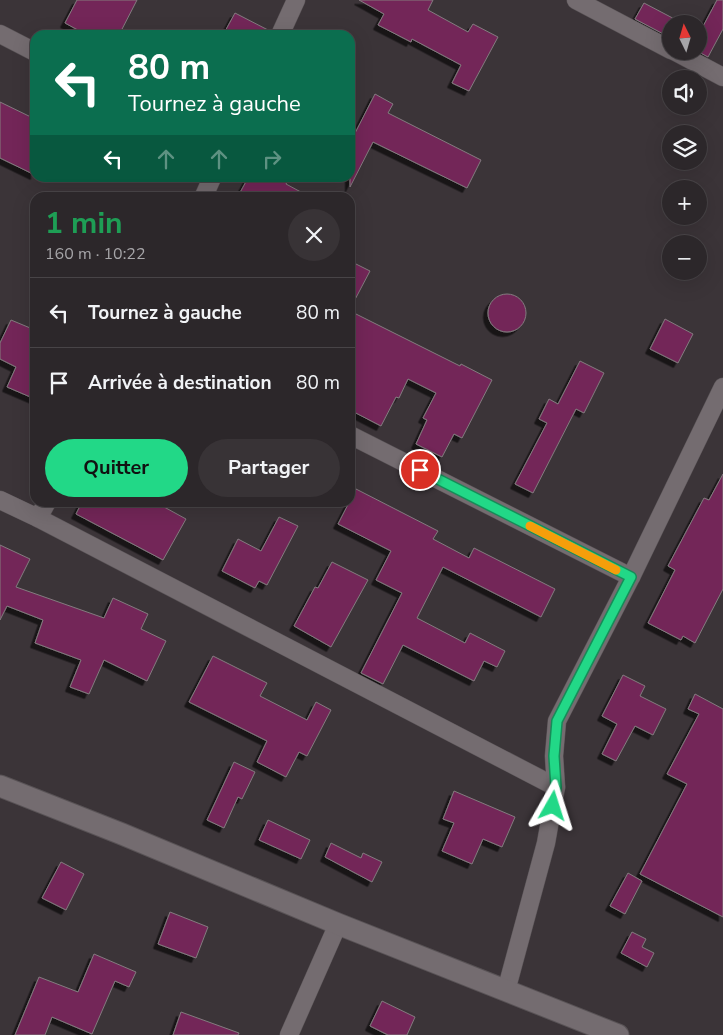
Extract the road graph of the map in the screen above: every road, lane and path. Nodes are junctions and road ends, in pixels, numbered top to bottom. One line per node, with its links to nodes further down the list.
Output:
1 (296, 0): 3 (street)
2 (576, 0): 5 (street)
3 (282, 30)
4 (0, 34): 6 (street)
5 (662, 45)
6 (30, 49)
7 (690, 60): 8 (street)
8 (723, 77)
9 (723, 387): 14 (street)
10 (355, 438): 14 (street)
11 (0, 500): 13 (street)
12 (44, 507): 13 (street)
13 (38, 518): 16 (street)
14 (631, 577): 16 (street)
15 (0, 786): 17 (street)
16 (556, 787): 18 (street)
17 (338, 924): 18 (street); 20 (street)
18 (506, 991): 19 (street)
19 (613, 1034)
20 (289, 1035)

